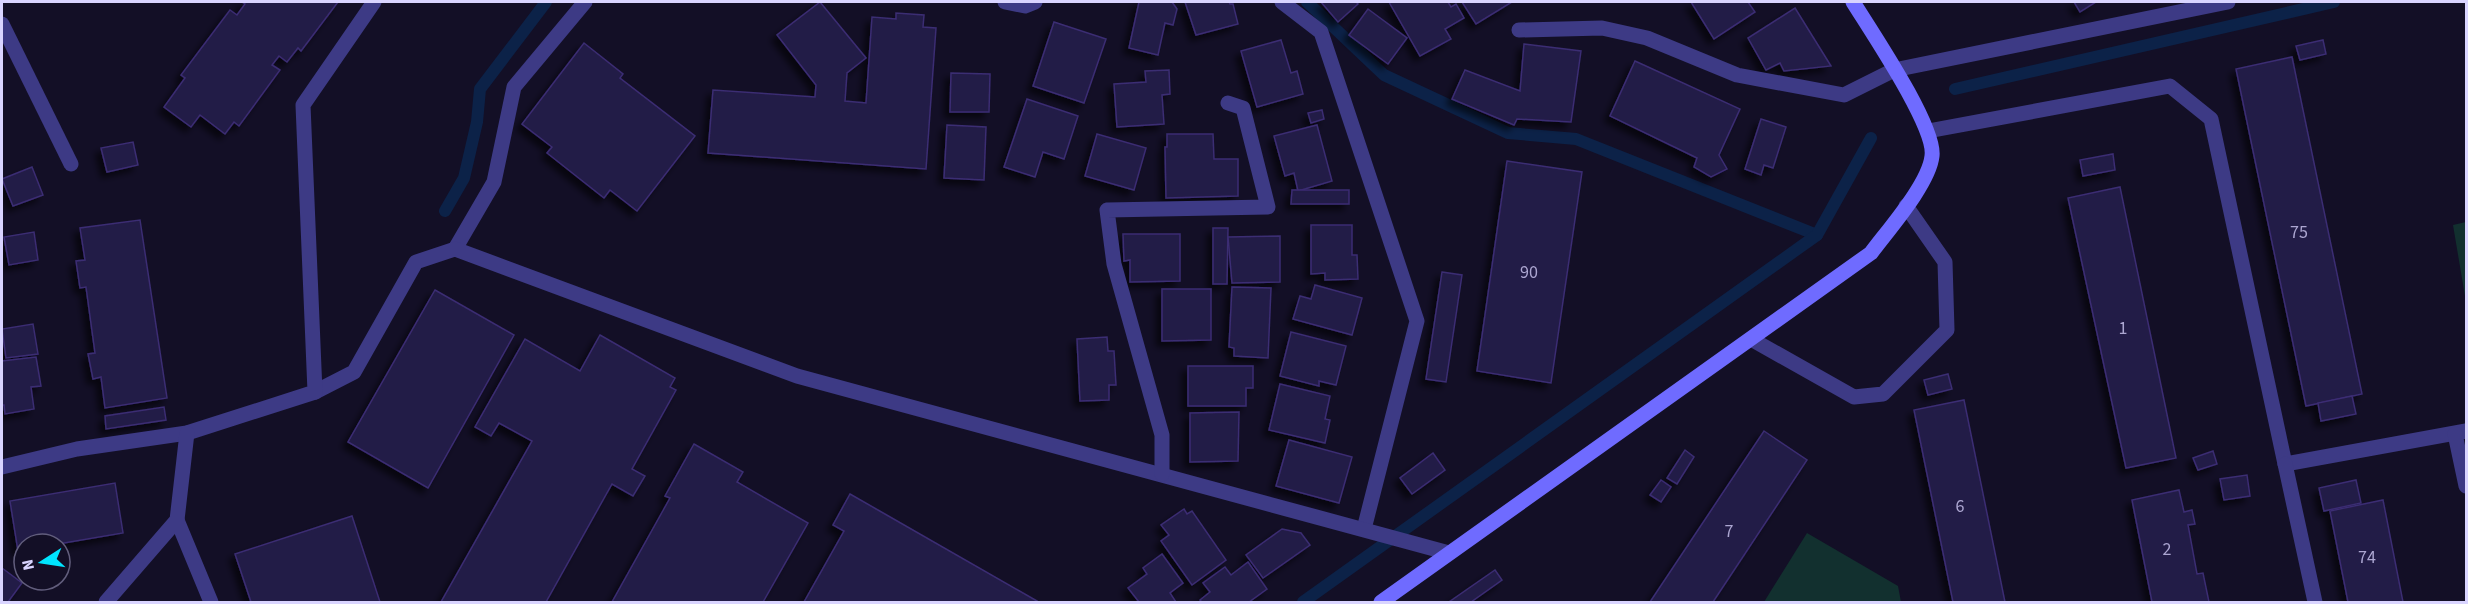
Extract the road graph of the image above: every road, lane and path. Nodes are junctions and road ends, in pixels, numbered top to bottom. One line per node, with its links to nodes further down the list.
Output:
1 (374, 2): 17 (street)
2 (585, 2): 15 (street)
3 (1005, 2): 4 (street)
4 (1035, 2)
5 (1282, 2): 25 (street)
6 (1853, 2): 10 (street)
7 (2228, 2): 10 (street)
8 (2, 24): 13 (street)
9 (1520, 30): 10 (street)
10 (1894, 70): 12 (street)
11 (1228, 103): 22 (street)
12 (1927, 128): 14 (street); 20 (street)
13 (71, 165)
14 (1906, 206): 16 (street); 16 (street)
15 (455, 249): 17 (street); 22 (street)
16 (1751, 339): 26 (street)
17 (315, 392): 18 (street)
18 (187, 433): 21 (street); 24 (street)
19 (2461, 433): 20 (street); 23 (street)
20 (2285, 464): 30 (street)
21 (2, 467)
22 (1162, 474): 25 (street)
23 (2466, 486)
24 (177, 520): 27 (street); 28 (street)
25 (1367, 530): 26 (street)
26 (1449, 553): 29 (street)
27 (106, 603)
28 (211, 603)
29 (1381, 603)
30 (2315, 603)

